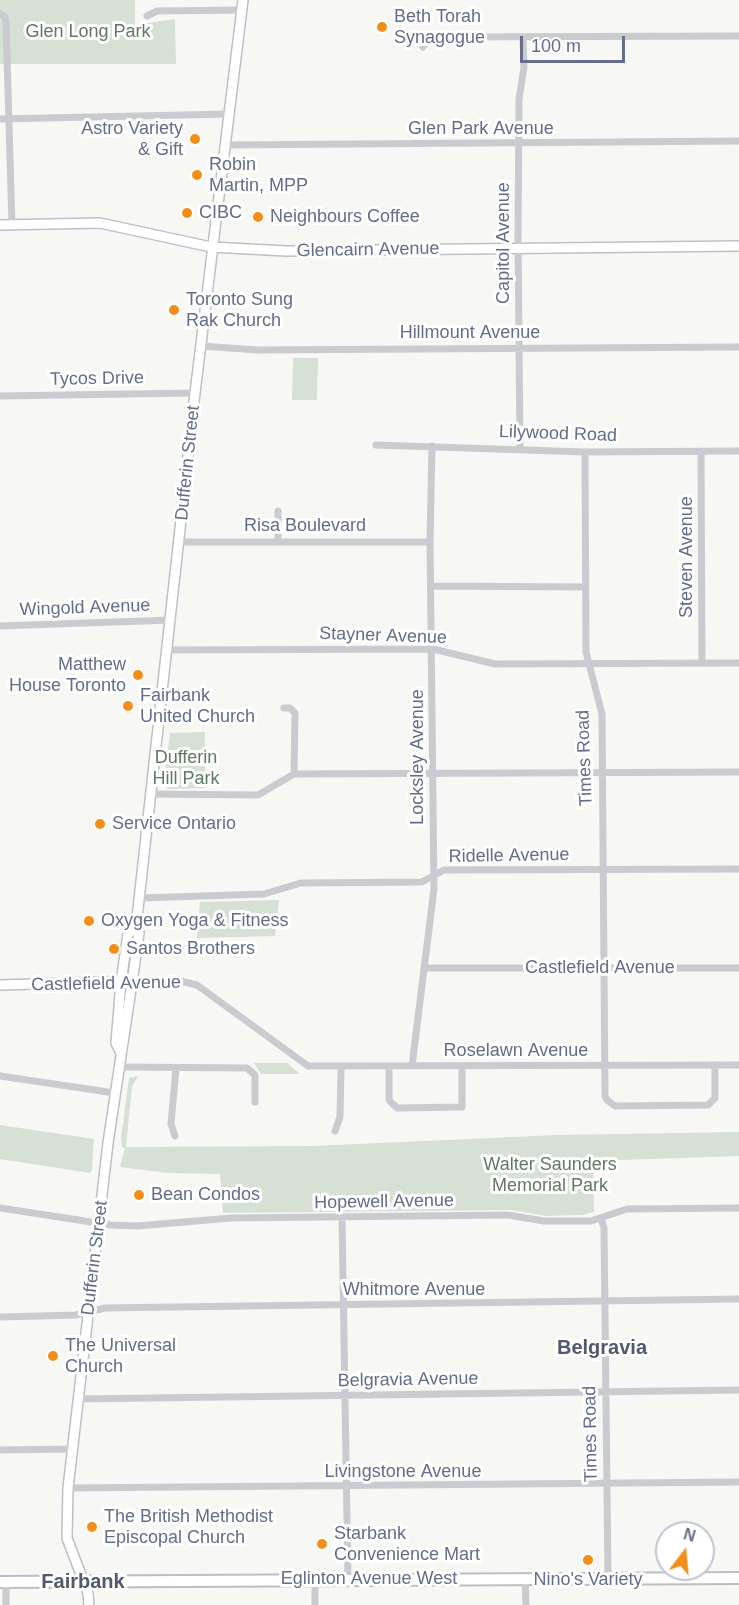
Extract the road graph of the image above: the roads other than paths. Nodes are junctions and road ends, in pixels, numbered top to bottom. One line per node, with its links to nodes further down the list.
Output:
1 (242, 5): 3 (street); 7 (main road, Dufferin Street)
2 (1, 14): 9 (street)
3 (147, 16)
4 (739, 36): 5 (street)
5 (524, 38): 6 (street); 11 (street, Capitol Avenue)
6 (423, 47)
7 (228, 114): 9 (street); 12 (main road, Dufferin Street)
8 (0, 119): 9 (street)
9 (9, 119): 14 (street)
10 (739, 141): 11 (street, Glen Park Avenue)
11 (519, 144): 12 (street, Glen Park Avenue); 17 (street, Capitol Avenue)
12 (224, 145): 16 (main road, Dufferin Street)
13 (0, 225): 14 (main road, Glencairn Avenue)
14 (12, 225): 16 (main road, Glencairn Avenue)
15 (739, 246): 17 (main road, Glencairn Avenue)
16 (211, 247): 17 (main road, Glencairn Avenue); 18 (main road, Dufferin Street)
17 (518, 248): 20 (street, Capitol Avenue)
18 (201, 346): 20 (street, Hillmount Avenue); 21 (main road, Dufferin Street)
19 (739, 346): 20 (street, Hillmount Avenue)
20 (519, 348): 25 (street, Capitol Avenue)
21 (195, 393): 22 (street, Tycos Drive); 31 (main road, Dufferin Street)
22 (0, 396)
23 (376, 445): 24 (street, Lilywood Road)
24 (432, 447): 25 (street, Lilywood Road); 32 (street, Locksley Avenue)
25 (520, 448): 27 (street, Lilywood Road)
26 (739, 451): 28 (street, Lilywood Road)
27 (585, 452): 28 (street, Lilywood Road); 34 (street, Times Road)
28 (701, 452): 39 (street, Steven Avenue)
29 (278, 510): 30 (street)
30 (278, 541): 31 (street, Risa Boulevard); 32 (street, Risa Boulevard)
31 (180, 542): 35 (main road, Dufferin Street)
32 (430, 542): 33 (street, Locksley Avenue)
33 (431, 586): 34 (street); 37 (street, Locksley Avenue)
34 (584, 587): 40 (street, Times Road)
35 (172, 620): 36 (street, Wingold Avenue); 38 (main road, Dufferin Street)
36 (0, 626)
37 (433, 649): 38 (street, Stayner Avenue); 40 (street, Stayner Avenue); 44 (street, Locksley Avenue)
38 (168, 650): 47 (main road, Dufferin Street)
39 (702, 662): 40 (street, Stayner Avenue); 41 (street, Stayner Avenue)
40 (587, 663): 45 (street, Times Road)
41 (739, 663)
42 (284, 708): 46 (street)
43 (739, 772): 45 (street)
44 (433, 773): 45 (street); 46 (street); 50 (street, Locksley Avenue)
45 (602, 773): 49 (street, Times Road)
46 (294, 774): 47 (street)
47 (151, 794): 51 (main road, Dufferin Street)
48 (739, 869): 49 (street, Ridelle Avenue)
49 (602, 870): 50 (street, Ridelle Avenue); 55 (street, Times Road)
50 (433, 876): 51 (street, Ridelle Avenue); 53 (street, Locksley Avenue)
51 (140, 898): 52 (main road, Dufferin Street)
52 (136, 927): 56 (main road, Dufferin Street); 57 (main road, Dufferin Street)
53 (424, 968): 55 (street, Castlefield Avenue); 65 (street, Locksley Avenue)
54 (739, 968): 55 (street, Castlefield Avenue)
55 (603, 969): 61 (street, Times Road)
56 (133, 981): 57 (main road, Castlefield Avenue); 59 (main road, Dufferin Street); 60 (street, Castlefield Avenue)
57 (121, 982): 58 (main road, Castlefield Avenue); 59 (main road, Dufferin Street)
58 (0, 985)
59 (120, 1051): 67 (main road, Dufferin Street)
60 (296, 1059): 69 (street, Roselawn Avenue)
61 (604, 1065): 62 (street, Roselawn Avenue); 62 (street, Times Road); 66 (street, Roselawn Avenue)
62 (715, 1065): 63 (street, Roselawn Avenue)
63 (739, 1065)
64 (389, 1066): 65 (street, Roselawn Avenue); 66 (street); 69 (street, Roselawn Avenue)
65 (412, 1066): 66 (street, Roselawn Avenue)
66 (462, 1066)
67 (119, 1067): 68 (street); 71 (main road, Dufferin Street)
68 (176, 1068): 72 (street); 74 (street)
69 (340, 1068): 73 (street)
70 (0, 1076): 71 (street)
71 (115, 1093): 79 (main road, Dufferin Street)
72 (255, 1102)
73 (335, 1131)
74 (175, 1136)
75 (0, 1208): 79 (street, Hopewell Avenue)
76 (739, 1208): 78 (street, Hopewell Avenue)
77 (342, 1218): 78 (street, Hopewell Avenue); 79 (street, Hopewell Avenue); 82 (street)
78 (602, 1218): 81 (street, Times Road)
79 (100, 1223): 83 (main road, Dufferin Street)
80 (739, 1299): 81 (street, Whitmore Avenue)
81 (605, 1301): 82 (street, Whitmore Avenue); 86 (street, Times Road)
82 (345, 1305): 83 (street, Whitmore Avenue); 87 (street)
83 (89, 1312): 84 (street, Whitmore Avenue); 88 (main road, Dufferin Street)
84 (0, 1317)
85 (739, 1390): 86 (street, Belgravia Avenue)
86 (606, 1392): 87 (street, Belgravia Avenue); 92 (street, Times Road)
87 (345, 1396): 88 (street, Belgravia Avenue); 93 (street)
88 (78, 1399): 89 (main road, Dufferin Street)
89 (72, 1449): 90 (street); 94 (main road, Dufferin Street)
90 (0, 1450)
91 (739, 1482): 92 (street, Livingstone Avenue)
92 (607, 1485): 93 (street, Livingstone Avenue); 96 (street, Times Road)
93 (346, 1487): 94 (street, Livingstone Avenue); 99 (street)
94 (68, 1488): 100 (main road, Dufferin Street)
95 (525, 1578): 96 (main road, Eglinton Avenue West); 99 (main road, Eglinton Avenue West); 105 (street)
96 (608, 1578): 97 (main road, Eglinton Avenue West)
97 (739, 1578)
98 (315, 1579): 99 (main road, Eglinton Avenue West); 100 (main road, Eglinton Avenue West); 104 (street)
99 (348, 1579)
100 (83, 1581): 101 (main road, Eglinton Avenue West); 103 (main road, Dufferin Street)
101 (3, 1582): 102 (street)
102 (6, 1605)
103 (90, 1605)
104 (315, 1605)
105 (526, 1605)

